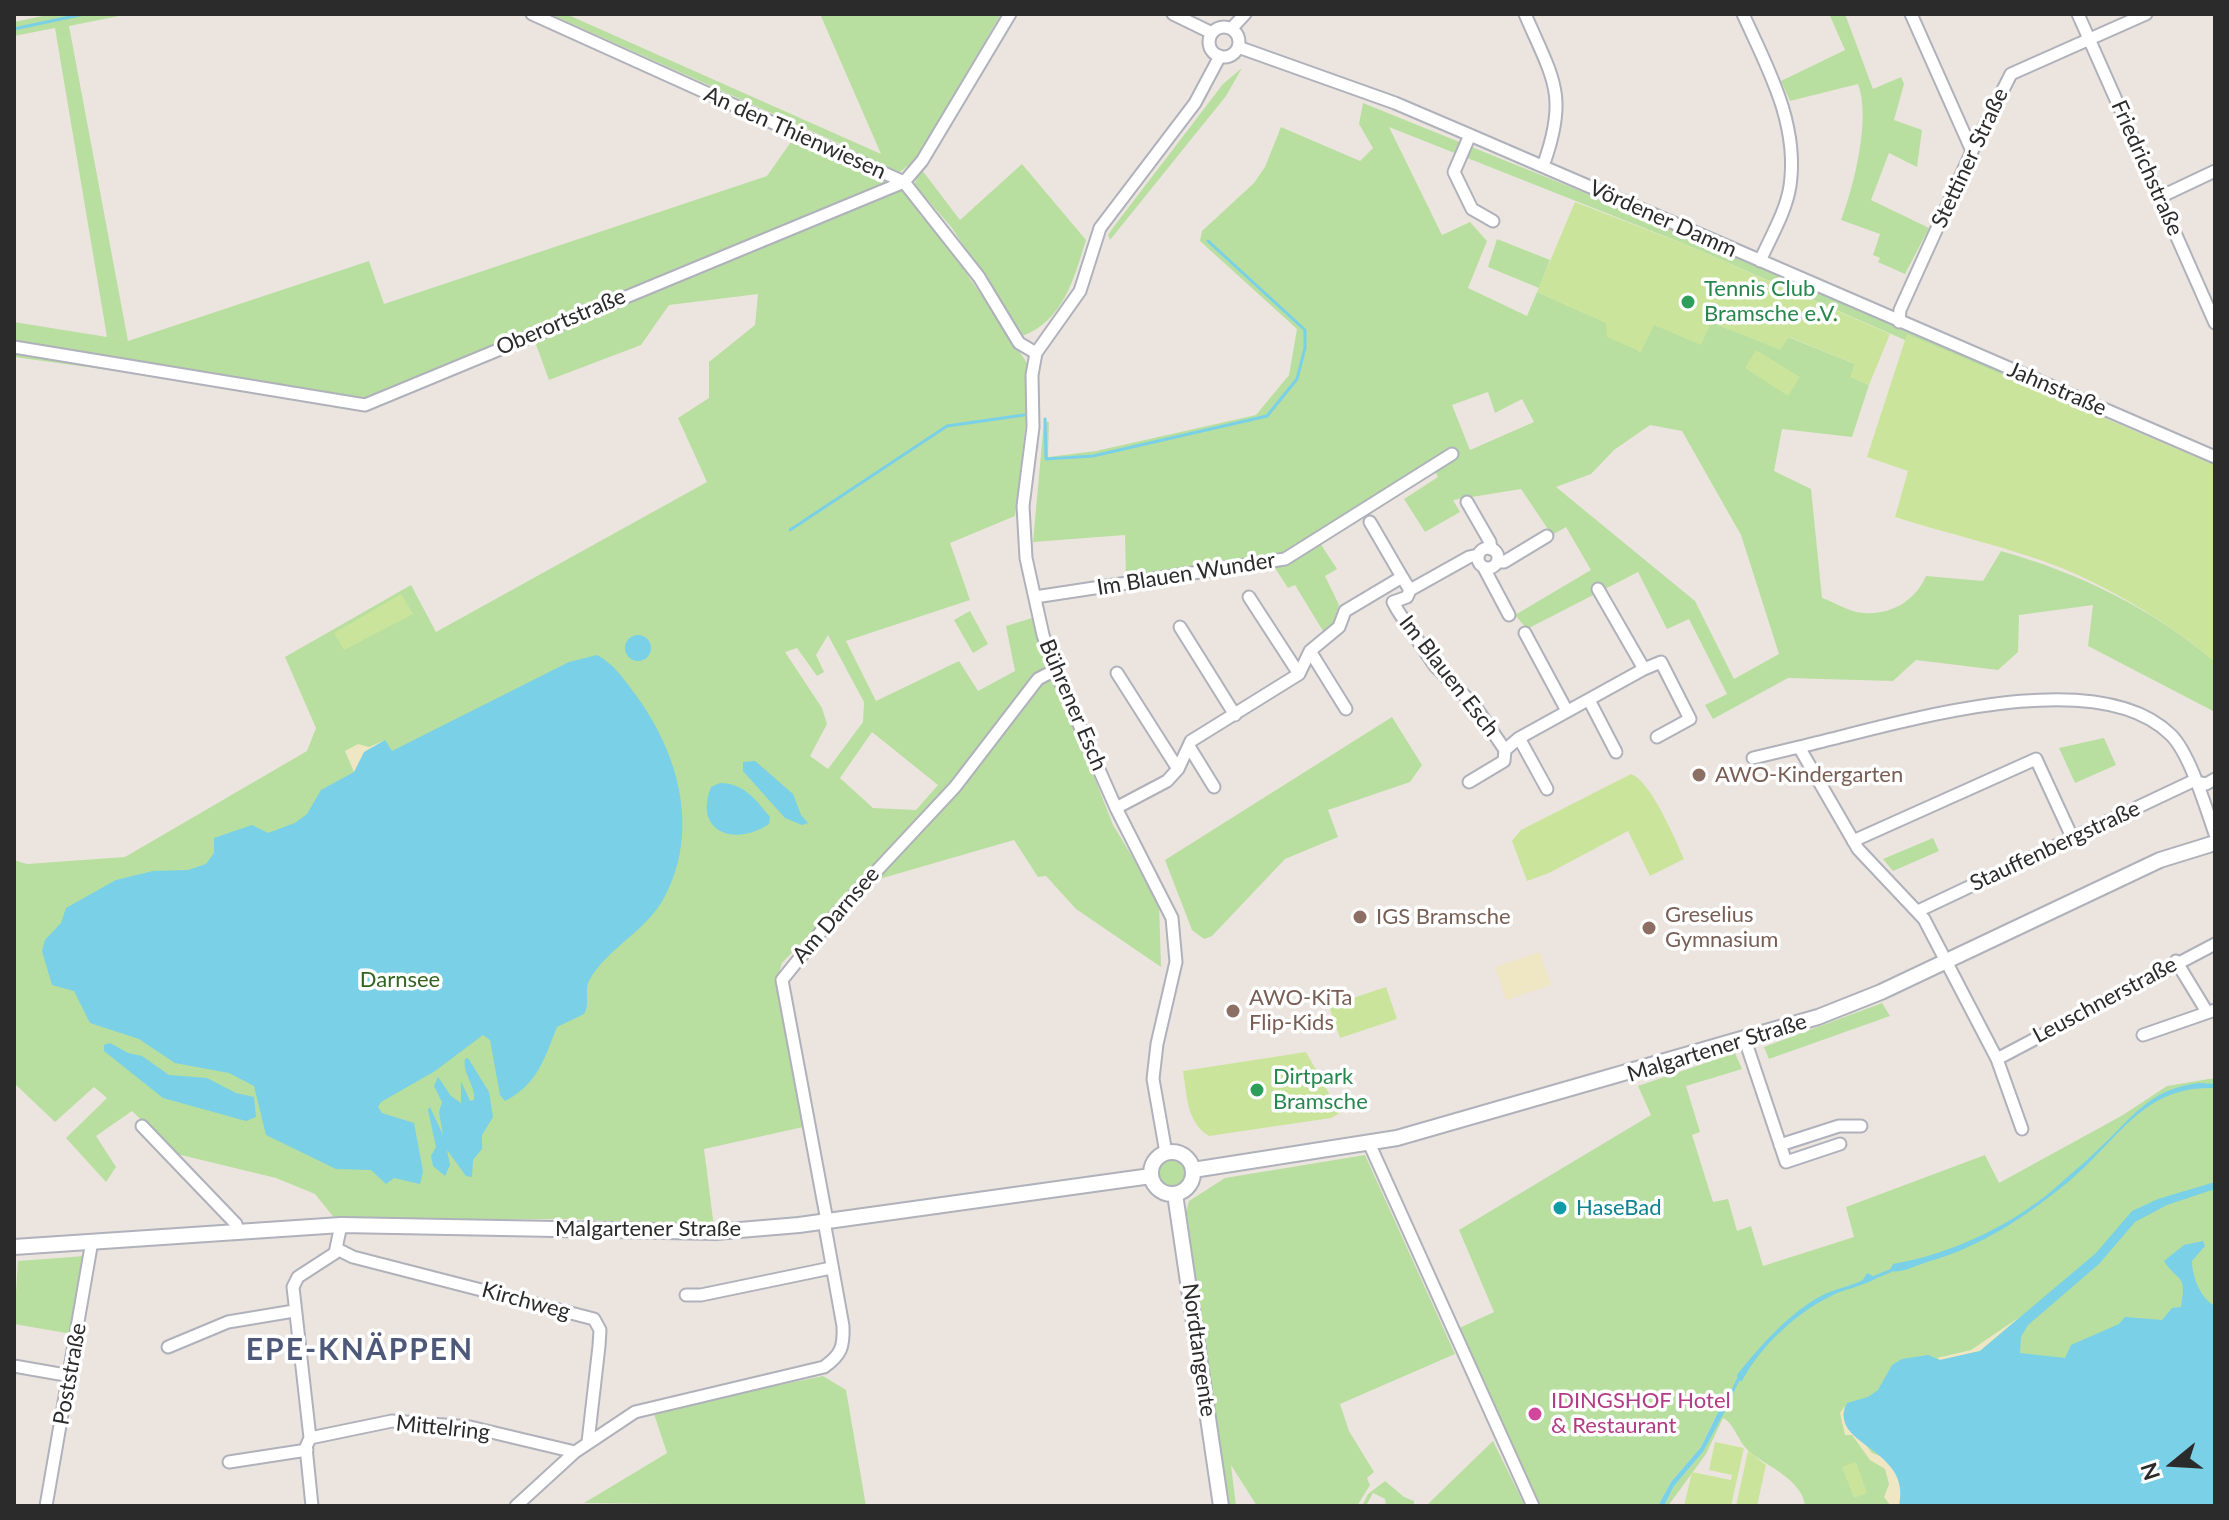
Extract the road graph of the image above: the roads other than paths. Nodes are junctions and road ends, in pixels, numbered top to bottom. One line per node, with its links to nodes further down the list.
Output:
1 (532, 14): 19 (street, An den Thienwiesen)
2 (1010, 14): 19 (street, Oberortstraße)
3 (1173, 14): 11 (street)
4 (1245, 14): 10 (street)
5 (1525, 14): 17 (street)
6 (1743, 14): 22 (street)
7 (1911, 14): 16 (street)
8 (2078, 14): 12 (street, Friedrichstraße)
9 (2146, 14): 12 (street, Stettiner Straße)
10 (1231, 29): 11 (street); 13 (street)
11 (1212, 33): 14 (street)
12 (2089, 39): 16 (street, Stettiner Straße); 20 (street, Friedrichstraße)
13 (1238, 47): 14 (street); 15 (street, Vördener Damm)
14 (1220, 56): 26 (street)
15 (1470, 135): 17 (street, Vördener Damm); 21 (street)
16 (1972, 151): 23 (street, Stettiner Straße)
17 (1543, 166): 22 (street, Vördener Damm)
18 (2215, 171): 20 (street)
19 (904, 182): 25 (street, Oberortstraße); 26 (street, An den Thienwiesen)
20 (2160, 197): 24 (street, Friedrichstraße)
21 (1493, 221)
22 (1760, 261): 23 (street, Vördener Damm)
23 (1899, 322): 28 (street, Jahnstraße)
24 (2215, 323)
25 (14, 347)
26 (1036, 353): 40 (street, Bührener Esch)
27 (1452, 454): 40 (street, Im Blauen Wunder)
28 (2215, 457)
29 (1467, 502): 32 (street)
30 (1370, 522): 36 (street, Im Blauen Esch)
31 (1547, 536): 34 (street)
32 (1491, 549): 33 (street); 34 (street)
33 (1478, 555): 35 (street); 39 (street, Im Blauen Esch)
34 (1497, 562): 35 (street)
35 (1484, 568): 43 (street)
36 (1402, 577): 37 (street); 39 (street, Im Blauen Esch)
37 (1383, 589): 42 (street, Im Blauen Esch); 46 (street)
38 (1598, 589): 47 (street)
39 (1410, 590): 42 (street, Im Blauen Esch)
40 (1035, 597): 48 (street, Bührener Esch)
41 (1249, 597): 50 (street)
42 (1393, 602): 59 (street, Im Blauen Esch)
43 (1509, 615)
44 (1180, 627): 54 (street)
45 (1525, 633): 53 (street)
46 (1310, 651): 50 (street); 52 (street)
47 (1644, 669): 51 (street, Im Blauen Esch); 55 (street)
48 (1055, 670): 68 (street, Bührener Esch); 91 (street, Am Darnsee)
49 (1117, 673): 62 (street)
50 (1299, 674): 54 (street)
51 (1589, 700): 53 (street, Im Blauen Esch); 60 (street)
52 (1346, 709)
53 (1567, 711): 56 (street, Im Blauen Esch)
54 (1235, 715): 58 (street)
55 (1657, 737)
56 (1519, 738): 59 (street, Im Blauen Esch); 67 (street, Im Blauen Esch)
57 (1799, 747): 61 (street); 64 (street); 71 (street)
58 (1190, 748): 62 (street); 66 (street)
59 (1505, 750): 65 (street, Im Blauen Esch)
60 (1616, 752)
61 (1753, 758)
62 (1178, 769): 68 (street)
63 (2215, 779): 64 (street, Stauffenbergstraße)
64 (2193, 781): 69 (street); 70 (street, Stauffenbergstraße)
65 (1469, 782)
66 (1214, 787)
67 (1547, 789)
68 (1116, 808): 87 (street, Bührener Esch)
69 (2215, 834)
70 (2072, 837): 71 (street); 73 (street, Stauffenbergstraße)
71 (1853, 841): 73 (street)
72 (2215, 843): 76 (street, Malgartener Straße)
73 (1918, 911): 76 (street)
74 (2215, 944): 75 (street, Leuschnerstraße)
75 (2176, 961): 77 (street); 80 (street, Leuschnerstraße)
76 (1944, 962): 79 (street, Malgartener Straße); 80 (street)
77 (2211, 1011): 78 (street)
78 (2143, 1035)
79 (1745, 1040): 84 (street, Malgartener Straße); 86 (street)
80 (1997, 1059): 83 (street)
81 (142, 1126): 93 (street)
82 (1861, 1126): 86 (street)
83 (2022, 1129)
84 (1369, 1143): 88 (street, Malgartener Straße); 111 (street)
85 (1840, 1144): 86 (street)
86 (1780, 1145)
87 (1166, 1153): 88 (street); 89 (street)
88 (1193, 1170): 90 (street)
89 (1151, 1176): 90 (street); 91 (street, Malgartener Straße)
90 (1175, 1194): 110 (street, Nordtangente)
91 (825, 1221): 92 (street, Malgartener Straße); 97 (street)
92 (341, 1225): 93 (street, Malgartener Straße); 96 (street)
93 (238, 1231): 94 (street, Malgartener Straße)
94 (92, 1241): 95 (street, Malgartener Straße); 102 (street, Poststraße)
95 (14, 1247)
96 (337, 1249): 99 (street); 103 (street, Kirchweg)
97 (831, 1268): 98 (street); 103 (street)
98 (686, 1295)
99 (294, 1311): 100 (street); 104 (street)
100 (168, 1347)
101 (14, 1366): 102 (street)
102 (71, 1376): 107 (street, Poststraße)
103 (588, 1442): 105 (street)
104 (309, 1444): 105 (street, Mittelring); 106 (street, Mittelring); 108 (street)
105 (575, 1452): 109 (street)
106 (229, 1462)
107 (46, 1506)
108 (312, 1506)
109 (516, 1506)
110 (1221, 1506)
111 (1533, 1506)

